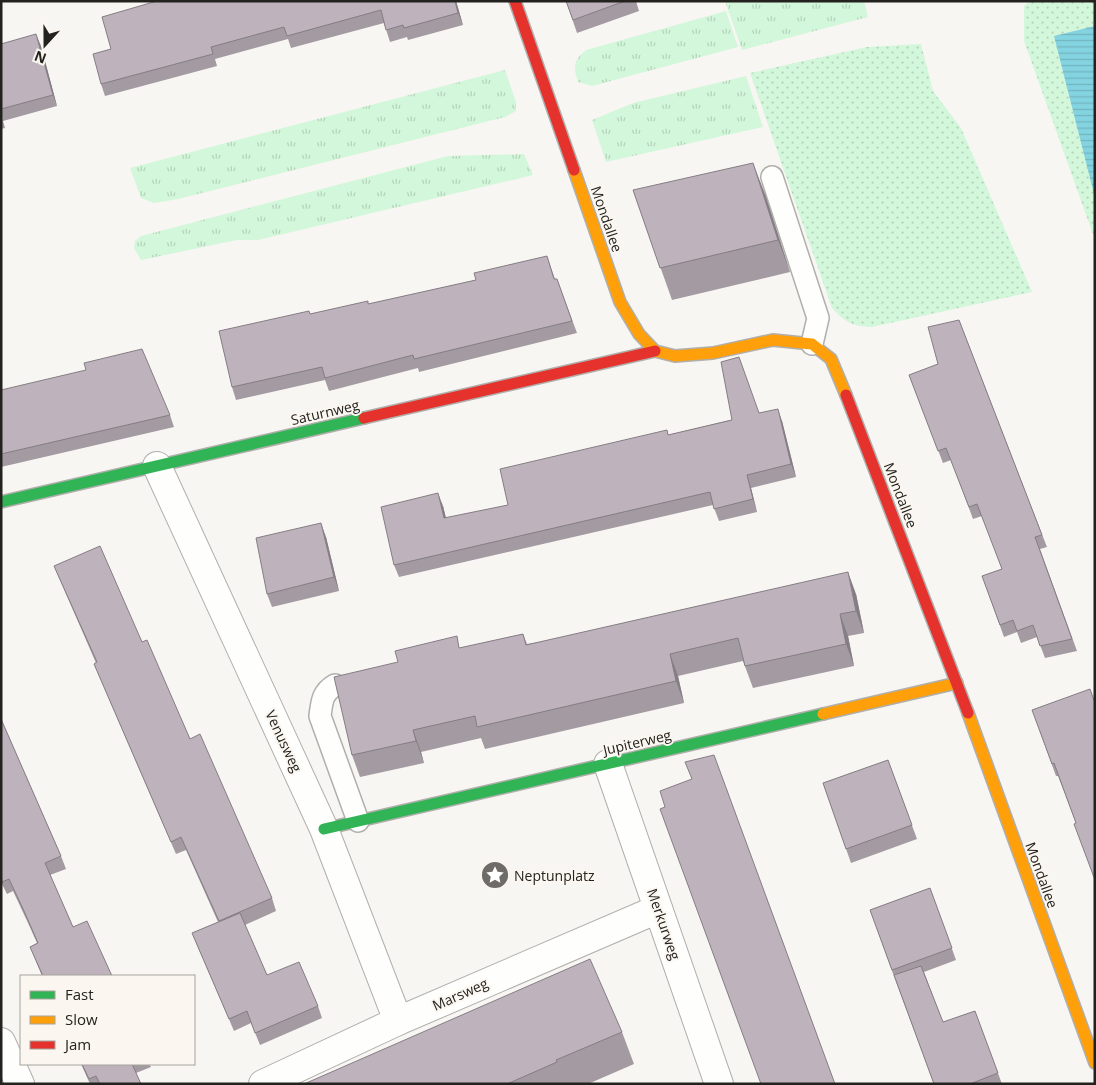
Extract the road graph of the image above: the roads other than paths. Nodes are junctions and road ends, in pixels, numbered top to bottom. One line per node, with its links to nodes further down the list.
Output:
1 (515, 1): 4 (street, Mondallee)
2 (772, 177): 3 (lane)
3 (812, 344): 4 (street); 7 (street, Mondallee)
4 (655, 351): 5 (street, Saturnweg)
5 (157, 466): 6 (street, Saturnweg); 11 (street, Venusweg)
6 (1, 502)
7 (956, 684): 9 (street, Jupiterweg); 15 (street, Mondallee)
8 (335, 685): 10 (lane)
9 (608, 764): 10 (street, Jupiterweg); 12 (street, Merkurweg)
10 (358, 821): 11 (street, Jupiterweg)
11 (324, 829): 13 (street, Venusweg)
12 (658, 909): 13 (street, Marsweg); 18 (street, Merkurweg)
13 (398, 1021): 17 (street, Marsweg)
14 (2, 1046): 16 (street)
15 (1095, 1063)
16 (20, 1084)
17 (263, 1084)
18 (719, 1084)

